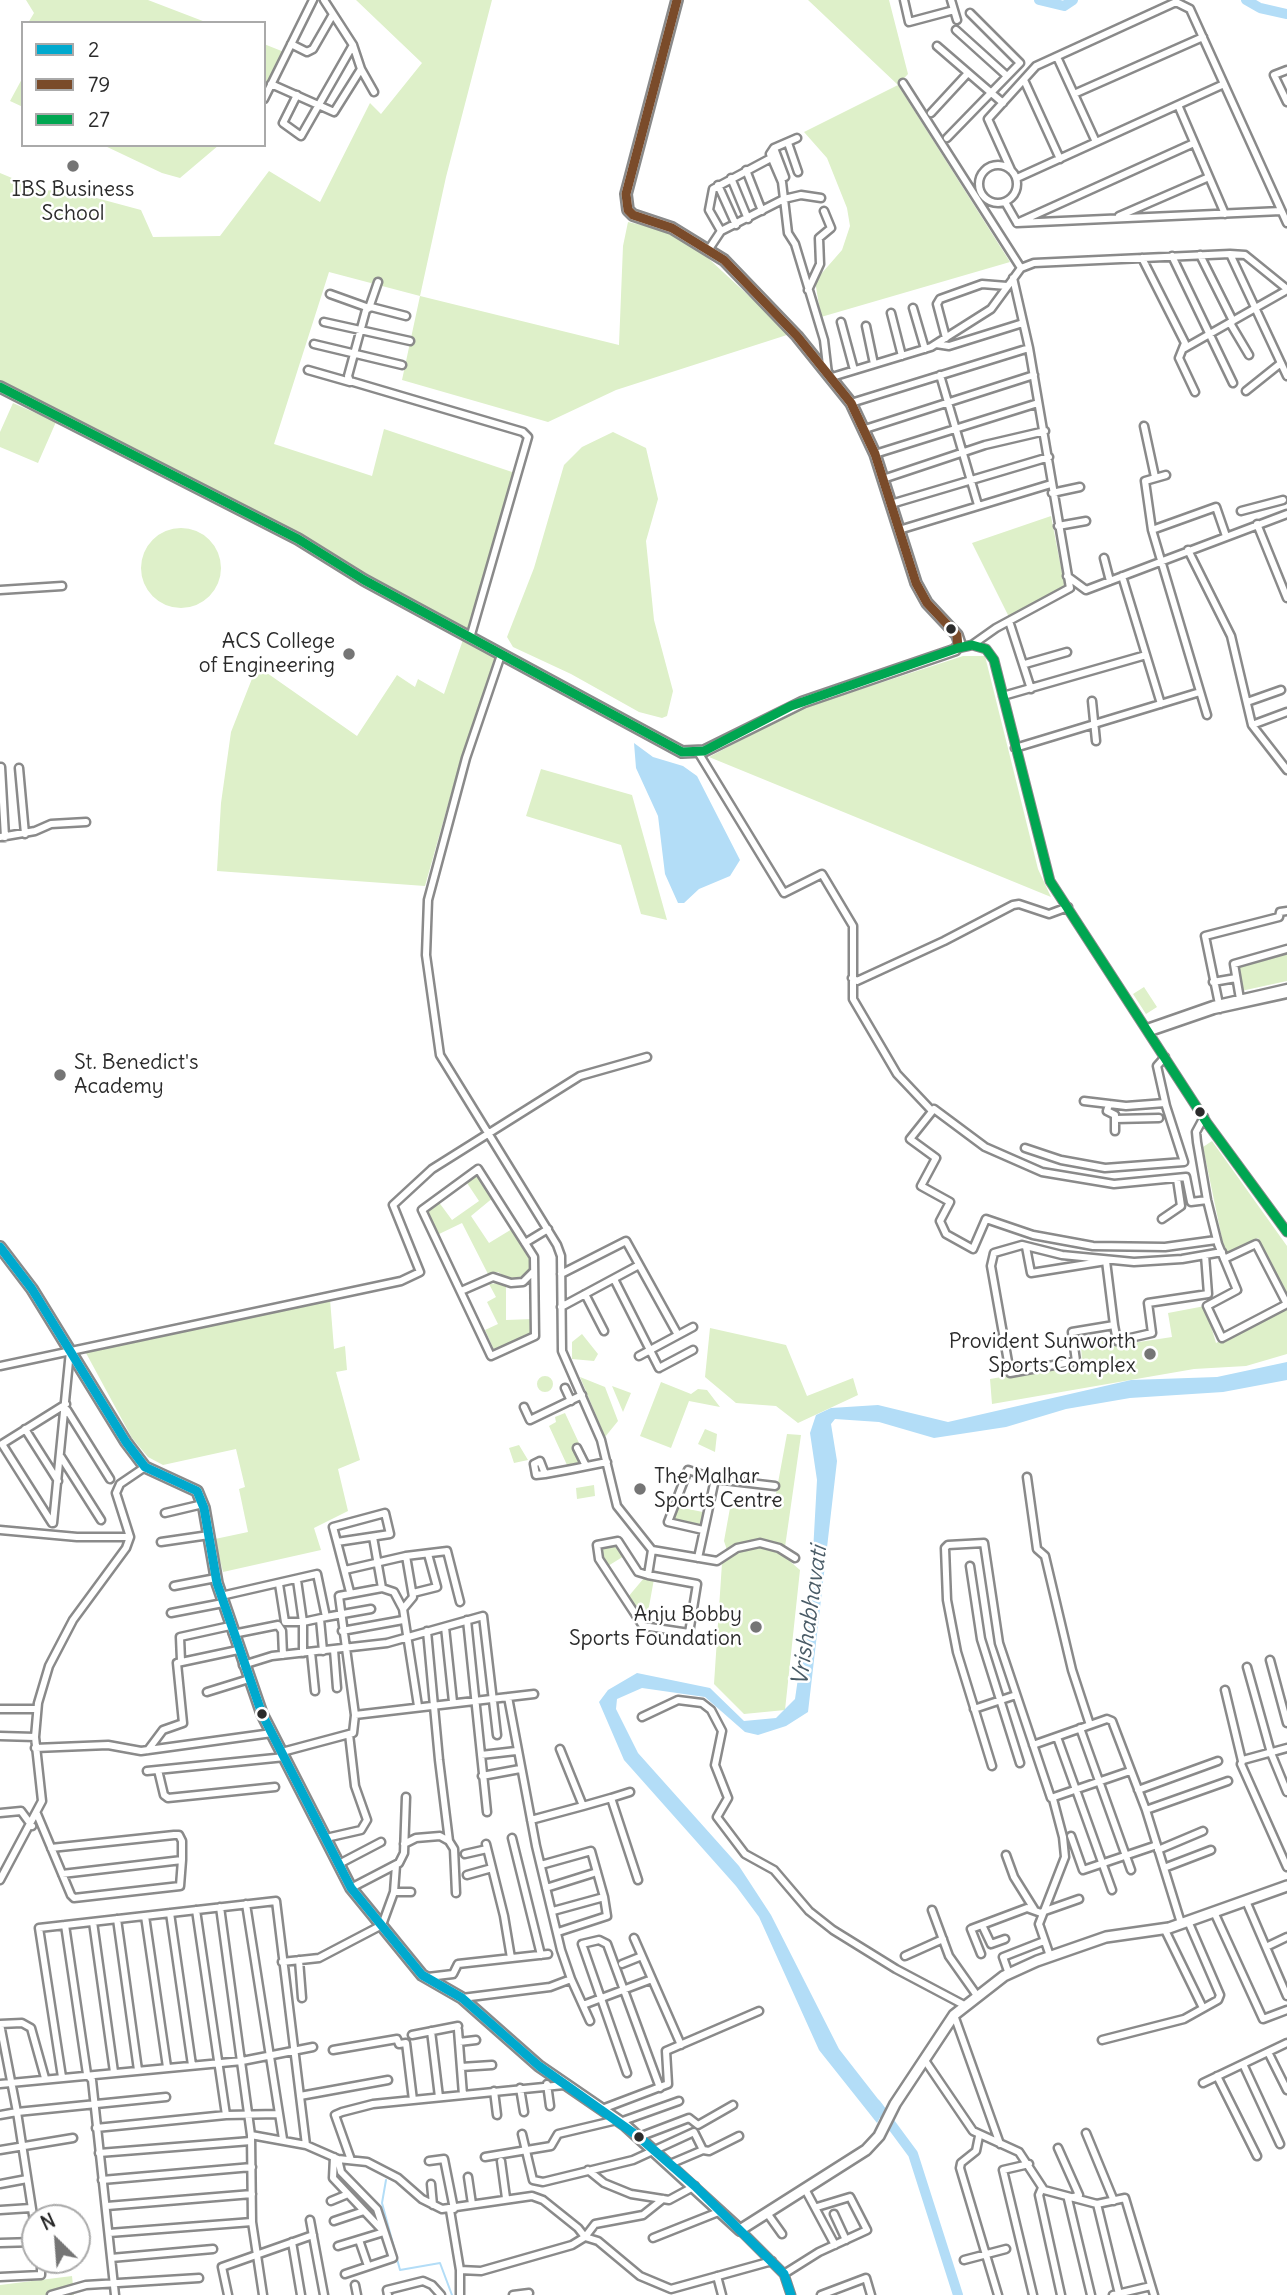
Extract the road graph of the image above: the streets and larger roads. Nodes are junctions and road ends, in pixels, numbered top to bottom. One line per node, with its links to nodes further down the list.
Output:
1 (313, 0): 12 (street)
2 (324, 0): 8 (street)
3 (677, 0): 68 (street)
4 (904, 0): 6 (street)
5 (951, 0): 6 (street)
6 (954, 10): 9 (street)
7 (970, 13): 19 (street)
8 (332, 16): 12 (street); 13 (street)
9 (957, 20)
10 (956, 30): 19 (street)
11 (1202, 37): 15 (street); 23 (street); 26 (street)
12 (291, 44): 22 (street)
13 (353, 45): 16 (street); 31 (street)
14 (937, 46): 18 (street)
15 (1057, 57): 20 (street); 26 (street)
16 (361, 69): 24 (street); 31 (street)
17 (1287, 71): 29 (street)
18 (968, 73): 25 (street); 33 (street)
19 (1007, 76): 25 (street)
20 (1024, 80): 30 (street); 41 (street)
21 (903, 83): 50 (street)
22 (271, 84): 27 (street); 28 (street)
23 (1224, 84): 32 (street); 57 (street)
24 (374, 92)
25 (991, 92): 30 (street); 35 (street)
26 (1074, 94): 36 (street)
27 (266, 95)
28 (297, 95): 31 (street); 31 (street)
29 (1287, 102)
30 (1003, 103): 43 (street)
31 (318, 105)
32 (1178, 105): 36 (street); 38 (street)
33 (932, 113)
34 (797, 138): 37 (street)
35 (947, 138)
36 (1096, 142): 41 (street)
37 (788, 143): 39 (street); 44 (street)
38 (1194, 143): 46 (street); 64 (street)
39 (774, 148): 40 (street); 45 (street)
40 (771, 158): 42 (street); 53 (street)
41 (1060, 159): 48 (street)
42 (746, 170): 47 (street); 59 (street)
43 (1011, 170): 48 (street); 49 (street)
44 (798, 172)
45 (785, 177)
46 (1209, 177): 61 (street); 63 (street)
47 (731, 178): 51 (street); 62 (street)
48 (1017, 178): 56 (street)
49 (980, 179): 50 (street); 55 (street)
50 (967, 183): 58 (street)
51 (718, 185): 66 (street); 67 (street)
52 (821, 198): 53 (street)
53 (784, 199): 59 (street); 78 (street)
54 (1287, 201): 57 (street)
55 (992, 202): 56 (street); 58 (street)
56 (1005, 202): 64 (street)
57 (1280, 208): 61 (street); 65 (street)
58 (984, 209): 73 (street)
59 (762, 211): 62 (street)
60 (824, 211): 78 (street)
61 (1225, 214): 63 (street)
62 (748, 219): 66 (street)
63 (1114, 219): 64 (street)
64 (1017, 223)
65 (1287, 223)
66 (736, 225): 67 (street)
67 (721, 231): 68 (street)
68 (709, 249): 107 (street)
69 (1230, 254): 70 (street); 77 (street); 82 (street)
70 (1200, 255): 71 (street); 87 (street)
71 (1172, 256): 72 (street); 91 (street)
72 (1143, 258): 73 (street); 97 (street)
73 (1021, 268): 74 (street)
74 (1013, 278): 76 (street); 88 (street)
75 (378, 282): 80 (street)
76 (1007, 286): 92 (street); 92 (street)
77 (1287, 289): 82 (street)
78 (808, 290): 107 (street)
79 (330, 294): 80 (street)
80 (369, 307): 84 (street); 90 (street)
81 (913, 308): 98 (street)
82 (1255, 309): 87 (street); 102 (street)
83 (891, 313): 101 (street)
84 (405, 316)
85 (324, 322): 90 (street)
86 (841, 322): 106 (street)
87 (1232, 322): 91 (street); 100 (street)
88 (1023, 323): 95 (street); 96 (street)
89 (866, 326): 103 (street)
90 (361, 330): 93 (street); 99 (street)
91 (1209, 335): 97 (street); 112 (street)
92 (946, 338): 95 (street)
93 (410, 341)
94 (314, 344): 99 (street)
95 (936, 344): 98 (street)
96 (1029, 348): 108 (street); 109 (street)
97 (1185, 348): 115 (street)
98 (925, 349): 101 (street)
99 (354, 354): 104 (street); 111 (street)
100 (1250, 355)
101 (902, 356): 103 (street)
102 (1281, 363): 110 (street); 114 (street)
103 (874, 364): 106 (street)
104 (402, 365)
105 (307, 370): 111 (street)
106 (854, 370): 107 (street)
107 (830, 375): 116 (street)
108 (940, 375): 116 (street); 117 (street)
109 (1034, 375): 117 (street); 118 (street)
110 (1287, 376)
111 (352, 383): 155 (street)
112 (1233, 383)
113 (0, 387): 155 (street)
114 (1246, 391)
115 (1195, 392)
116 (851, 402): 120 (street)
117 (948, 402): 120 (street); 121 (street)
118 (1038, 403): 121 (street); 122 (street)
119 (1144, 426): 127 (street)
120 (865, 429): 124 (street)
121 (956, 429): 123 (street); 124 (street)
122 (1045, 431): 123 (street); 125 (street)
123 (963, 452): 128 (street); 129 (street)
124 (875, 454): 128 (street)
125 (1048, 457): 129 (street); 130 (street)
126 (1166, 475): 127 (street)
127 (1156, 477): 143 (street)
128 (883, 479): 134 (street)
129 (970, 479): 134 (street); 135 (street)
130 (1051, 484): 132 (street); 135 (street)
131 (1080, 487): 132 (street)
132 (1052, 493): 141 (street)
133 (1285, 499): 136 (street); 137 (street)
134 (891, 504): 142 (street)
135 (978, 505): 142 (street)
136 (1287, 508)
137 (1241, 511)
138 (1287, 514): 140 (street)
139 (1086, 521): 141 (street)
140 (1257, 524): 144 (street); 153 (street)
141 (1058, 526): 148 (street)
142 (898, 530): 157 (street)
143 (1152, 530): 144 (street); 147 (street)
144 (1226, 536): 145 (street)
145 (1188, 550): 147 (street); 167 (street)
146 (1104, 558): 150 (street)
147 (1160, 561): 149 (street); 164 (street)
148 (1068, 576): 150 (street); 154 (street)
149 (1122, 576): 150 (street); 160 (street)
150 (1110, 580)
151 (62, 586): 152 (street)
152 (0, 590)
153 (1287, 598)
154 (1009, 621): 156 (street); 161 (street)
155 (470, 638): 159 (street)
156 (972, 645): 157 (street); 165 (street)
157 (958, 648): 175 (street)
158 (1067, 652): 161 (street)
159 (501, 654): 175 (street); 203 (street)
160 (1146, 655): 162 (street); 168 (street)
161 (1025, 664): 162 (street)
162 (1031, 688): 165 (street)
163 (1281, 690): 167 (street)
164 (1200, 692): 168 (street); 170 (street)
165 (1003, 696): 174 (street)
166 (1092, 701): 171 (street)
167 (1247, 702): 172 (street)
168 (1161, 704): 171 (street)
169 (1287, 712): 172 (street)
170 (1207, 715)
171 (1094, 724): 173 (street); 174 (street)
172 (1252, 725): 178 (street)
173 (1096, 741)
174 (1015, 748): 182 (street)
175 (698, 752): 185 (street)
176 (1, 767): 181 (street)
177 (19, 768): 180 (street)
178 (1287, 769)
179 (86, 822): 180 (street)
180 (24, 834): 181 (street)
181 (3, 837)
182 (1068, 907): 185 (street); 192 (street)
183 (1287, 911): 187 (street)
184 (1287, 949): 186 (street)
185 (852, 978): 198 (street)
186 (1236, 978): 187 (street); 190 (street)
187 (1213, 982): 191 (street)
188 (1287, 988): 190 (street)
189 (1287, 994): 191 (street)
190 (1240, 999): 191 (street)
191 (1219, 1006): 192 (street)
192 (1148, 1030): 194 (street)
193 (647, 1057): 203 (street)
194 (1165, 1057): 196 (street); 199 (street)
195 (1084, 1101): 197 (street)
196 (1165, 1103): 197 (street); 204 (street)
197 (1109, 1104): 201 (street)
198 (932, 1111): 205 (street); 210 (street)
199 (1204, 1117): 206 (street); 209 (street)
200 (1159, 1118): 201 (street)
201 (1115, 1119): 202 (street)
202 (1115, 1131)
203 (487, 1132): 208 (street); 229 (street)
204 (1025, 1148)
205 (1177, 1179): 206 (street); 207 (street)
206 (1207, 1200): 210 (street)
207 (1163, 1219)
208 (548, 1229): 211 (street); 219 (street)
209 (1287, 1233)
210 (1216, 1240): 215 (street)
211 (525, 1243): 218 (street); 221 (street)
212 (0, 1247): 229 (street)
213 (1026, 1247): 216 (street); 216 (street); 225 (street)
214 (1205, 1255): 215 (street); 216 (street); 225 (street)
215 (1223, 1256): 223 (street); 223 (street)
216 (1105, 1261): 225 (street)
217 (639, 1265): 219 (street); 220 (street); 228 (street)
218 (535, 1269): 221 (street); 221 (street)
219 (561, 1274): 224 (street)
220 (614, 1279): 222 (street); 230 (street)
221 (461, 1291)
222 (585, 1294): 224 (street); 227 (street)
223 (1287, 1304)
224 (561, 1307): 235 (street)
225 (1114, 1325)
226 (693, 1327): 228 (street)
227 (604, 1331)
228 (678, 1335): 230 (street)
229 (70, 1349): 233 (street); 237 (street); 244 (street)
230 (651, 1350): 231 (street); 232 (street)
231 (693, 1350)
232 (639, 1356)
233 (0, 1366)
234 (565, 1388): 236 (street)
235 (582, 1395): 236 (street); 242 (street)
236 (571, 1401): 238 (street)
237 (66, 1406): 239 (street); 241 (street); 247 (street)
238 (524, 1407)
239 (25, 1429): 249 (street); 249 (street)
240 (577, 1448): 243 (street)
241 (61, 1457): 249 (street); 253 (street)
242 (607, 1462): 243 (street); 261 (street)
243 (586, 1466): 245 (street)
244 (145, 1467): 251 (street); 257 (street)
245 (545, 1474)
246 (1027, 1477): 325 (street)
247 (110, 1479)
248 (715, 1479): 250 (street); 255 (street); 255 (street)
249 (58, 1481)
250 (775, 1486)
251 (203, 1504): 252 (street); 256 (street)
252 (165, 1513)
253 (101, 1520)
254 (0, 1530): 257 (street)
255 (703, 1530): 264 (street)
256 (209, 1535): 259 (street); 271 (street)
257 (130, 1537): 320 (street)
258 (373, 1537): 260 (street); 260 (street); 266 (street)
259 (160, 1542)
260 (337, 1542): 268 (street)
261 (652, 1550): 264 (street); 270 (street)
262 (428, 1554): 263 (street); 278 (street); 280 (street)
263 (406, 1556): 266 (street); 278 (street)
264 (698, 1558): 265 (street)
265 (795, 1558)
266 (377, 1562): 268 (street); 276 (street)
267 (970, 1566): 314 (street)
268 (345, 1570): 277 (street)
269 (700, 1574): 274 (street)
270 (648, 1575): 274 (street); 274 (street)
271 (216, 1578): 275 (street); 279 (street)
272 (297, 1580): 273 (street); 285 (street); 288 (street)
273 (279, 1584): 279 (street); 288 (street)
274 (697, 1584)
275 (174, 1587)
276 (382, 1588): 277 (street); 282 (street)
277 (350, 1592): 284 (street)
278 (413, 1593): 282 (street)
279 (222, 1599): 283 (street); 290 (street)
280 (460, 1602)
281 (371, 1609): 284 (street)
282 (403, 1609): 286 (street)
283 (171, 1613)
284 (341, 1615): 285 (street); 291 (street)
285 (323, 1618): 288 (street); 297 (street)
286 (403, 1619): 291 (street); 293 (street)
287 (467, 1620): 289 (street); 313 (street); 315 (street)
288 (303, 1622): 299 (street)
289 (445, 1627): 292 (street); 316 (street)
290 (232, 1630): 295 (street); 300 (street); 302 (street)
291 (342, 1631): 294 (street)
292 (427, 1632): 293 (street); 317 (street)
293 (407, 1636): 294 (street); 318 (street)
294 (345, 1648): 296 (street); 322 (street)
295 (238, 1650): 302 (street); 303 (street)
296 (334, 1650): 297 (street); 306 (street)
297 (323, 1651): 298 (street)
298 (311, 1652): 299 (street); 307 (street)
299 (303, 1653): 300 (street)
300 (283, 1655): 303 (street)
301 (1270, 1660): 324 (street)
302 (181, 1661): 337 (street)
303 (243, 1665): 305 (street)
304 (1247, 1667): 339 (street)
305 (249, 1679): 309 (street); 327 (street)
306 (337, 1688)
307 (315, 1690)
308 (1225, 1690): 343 (street)
309 (207, 1692)
310 (534, 1694): 312 (street)
311 (1016, 1696): 314 (street); 321 (street); 333 (street)
312 (508, 1697): 313 (street); 338 (street)
313 (493, 1698): 315 (street); 329 (street)
314 (998, 1700): 321 (street); 344 (street)
315 (474, 1701): 316 (street); 341 (street)
316 (453, 1702): 317 (street)
317 (434, 1705): 318 (street); 372 (street)
318 (418, 1706): 322 (street)
319 (0, 1709): 320 (street)
320 (37, 1709): 331 (street)
321 (974, 1709): 345 (street)
322 (355, 1715): 328 (street)
323 (642, 1717): 447 (street)
324 (1287, 1723)
325 (1090, 1724): 326 (street); 349 (street)
326 (1080, 1728): 332 (street); 352 (street)
327 (272, 1733): 337 (street); 340 (street)
328 (349, 1734): 340 (street); 370 (street)
329 (497, 1735)
330 (0, 1736): 331 (street)
331 (35, 1737): 334 (street)
332 (1057, 1737): 333 (street); 355 (street)
333 (1033, 1745): 360 (street)
334 (35, 1748): 337 (street); 365 (street)
335 (1287, 1748): 339 (street)
336 (560, 1749): 361 (street)
337 (148, 1750)
338 (516, 1751): 341 (street); 346 (street)
339 (1271, 1753): 343 (street); 357 (street)
340 (283, 1755): 347 (street); 370 (street)
341 (481, 1755): 350 (street)
342 (1218, 1761): 354 (street)
343 (1242, 1761): 386 (street)
344 (1020, 1763)
345 (992, 1766)
346 (520, 1769): 350 (street); 366 (street)
347 (158, 1770): 348 (street); 353 (street)
348 (147, 1771)
349 (1130, 1772): 352 (street); 354 (street)
350 (482, 1776): 363 (street)
351 (1227, 1781): 362 (street)
352 (1099, 1783): 355 (street); 380 (street)
353 (275, 1787)
354 (1138, 1790): 362 (street)
355 (1076, 1791): 360 (street); 382 (street)
356 (630, 1792): 359 (street)
357 (1287, 1792)
358 (406, 1797): 374 (street)
359 (611, 1798): 361 (street); 394 (street)
360 (1053, 1800): 410 (street)
361 (583, 1806): 366 (street)
362 (1146, 1810): 375 (street)
363 (487, 1812)
364 (0, 1813): 367 (street)
365 (37, 1814): 367 (street); 376 (street)
366 (531, 1820): 385 (street)
367 (32, 1826): 393 (street)
368 (1203, 1831): 375 (street)
369 (1071, 1836): 382 (street)
370 (326, 1838): 383 (street)
371 (512, 1838): 432 (street)
372 (449, 1841): 374 (street); 401 (street)
373 (381, 1842): 383 (street)
374 (404, 1844): 384 (street)
375 (1157, 1847): 380 (street); 388 (street)
376 (51, 1848): 381 (street); 391 (street)
377 (1211, 1850): 388 (street)
378 (465, 1854): 387 (street)
379 (1006, 1855): 410 (street)
380 (1126, 1855): 382 (street); 389 (street)
381 (183, 1860): 391 (street); 391 (street)
382 (1102, 1863): 398 (street)
383 (339, 1864): 396 (street)
384 (396, 1865): 396 (street); 399 (street)
385 (541, 1865): 390 (street); 397 (street)
386 (1287, 1867)
387 (492, 1868): 392 (street); 432 (street)
388 (1164, 1868): 416 (street)
389 (1131, 1870)
390 (597, 1872): 397 (street); 402 (street)
391 (62, 1874)
392 (467, 1875)
393 (0, 1880)
394 (638, 1880)
395 (1287, 1886): 404 (street)
396 (351, 1888): 418 (street)
397 (546, 1888): 409 (street)
398 (1112, 1891)
399 (394, 1892): 400 (street); 418 (street)
400 (411, 1892)
401 (456, 1893)
402 (604, 1896): 409 (street); 421 (street)
403 (1079, 1899): 410 (street)
404 (1246, 1901): 411 (street); 427 (street)
405 (246, 1904): 406 (street); 434 (street); 465 (street)
406 (220, 1907): 407 (street); 466 (street)
407 (196, 1910): 412 (street); 468 (street)
408 (932, 1910): 424 (street)
409 (553, 1911): 421 (street)
410 (1039, 1912): 419 (street); 426 (street)
411 (1214, 1912): 416 (street); 449 (street)
412 (170, 1913): 413 (street); 470 (street)
413 (145, 1916): 414 (street); 472 (street)
414 (117, 1919): 415 (street); 474 (street)
415 (93, 1922): 417 (street); 475 (street)
416 (1185, 1922): 420 (street); 448 (street)
417 (65, 1925): 477 (street); 478 (street)
418 (382, 1925): 433 (street); 437 (street)
419 (982, 1925): 425 (street); 428 (street)
420 (1164, 1928): 431 (street); 448 (street)
421 (558, 1932): 438 (street)
422 (1287, 1937): 427 (street)
423 (634, 1938): 429 (street)
424 (943, 1939): 430 (street); 442 (street)
425 (1005, 1939)
426 (1044, 1941): 431 (street); 436 (street)
427 (1266, 1947): 441 (street)
428 (981, 1954)
429 (642, 1956): 435 (street); 439 (street)
430 (905, 1956)
431 (1050, 1956): 436 (street)
432 (511, 1958): 437 (street)
433 (299, 1960): 434 (street); 443 (street)
434 (282, 1962): 462 (street)
435 (622, 1964)
436 (1009, 1974): 442 (street)
437 (426, 1978): 444 (street)
438 (571, 1979): 444 (street); 446 (street)
439 (652, 1979): 440 (street); 460 (street)
440 (624, 1989): 445 (street); 445 (street); 488 (street)
441 (1287, 1996)
442 (978, 1997): 447 (street)
443 (302, 1998)
444 (462, 1998): 486 (street)
445 (601, 1998): 446 (street); 476 (street)
446 (583, 2005): 452 (street)
447 (964, 2005): 451 (street)
448 (1203, 2008): 457 (street)
449 (1287, 2010)
450 (759, 2011): 460 (street)
451 (954, 2015): 467 (street); 518 (street)
452 (590, 2021)
453 (0, 2024): 480 (street); 482 (street)
454 (432, 2031): 455 (street); 458 (street); 494 (street)
455 (412, 2035)
456 (476, 2040): 458 (street)
457 (1102, 2040)
458 (459, 2042): 473 (street)
459 (1287, 2043): 464 (street)
460 (681, 2045): 488 (street)
461 (313, 2047): 462 (street)
462 (293, 2048): 465 (street); 492 (street)
463 (333, 2050): 495 (street)
464 (1268, 2052): 469 (street); 489 (street)
465 (270, 2055): 466 (street); 504 (street)
466 (242, 2060): 468 (street); 503 (street)
467 (924, 2060): 513 (street); 545 (street)
468 (218, 2063): 470 (street); 506 (street)
469 (1243, 2064): 479 (street); 519 (street)
470 (192, 2065): 472 (street)
471 (492, 2065): 473 (street)
472 (167, 2067): 474 (street)
473 (461, 2067): 491 (street)
474 (138, 2070): 475 (street)
475 (114, 2072): 477 (street)
476 (627, 2073)
477 (87, 2074): 478 (street); 497 (street)
478 (62, 2077): 480 (street)
479 (1217, 2077): 483 (street); 529 (street)
480 (45, 2078): 482 (street)
481 (388, 2080): 492 (street)
482 (11, 2082): 484 (street); 501 (street)
483 (1203, 2083)
484 (0, 2084)
485 (547, 2084): 486 (street); 487 (street); 499 (street)
486 (566, 2085): 500 (street)
487 (520, 2088): 490 (street); 502 (street)
488 (660, 2088): 500 (street)
489 (1287, 2090)
490 (494, 2091): 491 (street); 507 (street)
491 (463, 2095): 494 (street)
492 (300, 2096): 520 (street)
493 (166, 2097): 497 (street)
494 (439, 2097): 495 (street)
495 (413, 2100): 531 (street)
496 (679, 2101): 508 (street)
497 (94, 2103): 501 (street); 509 (street)
498 (733, 2105): 514 (street)
499 (550, 2106)
500 (602, 2109): 508 (street)
501 (17, 2112): 505 (street); 521 (street)
502 (524, 2112)
503 (248, 2114): 504 (street); 506 (street); 516 (street)
504 (279, 2114): 517 (street)
505 (0, 2115)
506 (226, 2115): 509 (street)
507 (497, 2115)
508 (619, 2121): 514 (street); 525 (street)
509 (96, 2128): 527 (street)
510 (1086, 2133): 552 (street)
511 (522, 2134): 525 (street)
512 (739, 2136): 524 (street)
513 (979, 2136): 518 (street); 586 (street)
514 (639, 2137): 526 (street)
515 (73, 2138): 521 (street)
516 (251, 2138): 517 (street); 527 (street); 536 (street)
517 (283, 2139): 520 (street)
518 (1000, 2144): 535 (street)
519 (1280, 2144)
520 (306, 2145): 530 (street)
521 (22, 2148): 523 (street); 539 (street)
522 (1058, 2148): 550 (street)
523 (0, 2150)
524 (703, 2150): 526 (street); 534 (street)
525 (525, 2151): 528 (street); 537 (street)
526 (654, 2151): 534 (street); 537 (street)
527 (99, 2152): 540 (street)
528 (485, 2157)
529 (1257, 2157)
530 (336, 2158): 531 (street); 547 (street); 570 (street)
531 (351, 2160): 556 (street)
532 (429, 2161): 560 (street)
533 (501, 2161): 548 (street)
534 (670, 2164): 543 (street)
535 (1029, 2164): 544 (street); 621 (street)
536 (252, 2167): 540 (street); 546 (street)
537 (588, 2170): 549 (street)
538 (468, 2177): 554 (street)
539 (27, 2179): 541 (street); 553 (street)
540 (102, 2179): 557 (street)
541 (0, 2184)
542 (431, 2184): 556 (street)
543 (695, 2186): 549 (street); 563 (street)
544 (1042, 2188): 550 (street); 622 (street)
545 (805, 2189): 558 (street); 564 (street)
546 (252, 2194): 557 (street); 568 (street)
547 (348, 2194): 551 (street); 562 (street)
548 (506, 2198): 554 (street); 574 (street)
549 (663, 2199): 574 (street)
550 (1068, 2199): 555 (street); 623 (street)
551 (331, 2200)
552 (1114, 2201): 555 (street); 601 (street)
553 (30, 2204)
554 (472, 2204): 560 (street)
555 (1097, 2204): 603 (street)
556 (433, 2205): 560 (street)
557 (107, 2206): 571 (street)
558 (817, 2207): 577 (street); 581 (street)
559 (21, 2209): 561 (street)
560 (452, 2209): 591 (street)
561 (0, 2210)
562 (364, 2211): 567 (street); 570 (street)
563 (721, 2211): 569 (street); 575 (street)
564 (767, 2213): 569 (street); 572 (street)
565 (834, 2214): 577 (street)
566 (310, 2220): 573 (street)
567 (334, 2221)
568 (252, 2222): 571 (street); 585 (street)
569 (740, 2230): 589 (street)
570 (384, 2232): 576 (street); 590 (street)
571 (109, 2233): 587 (street)
572 (782, 2234)
573 (313, 2235): 579 (street); 609 (street)
574 (586, 2237): 591 (street); 600 (street)
575 (653, 2238)
576 (359, 2240): 582 (street); 590 (street)
577 (846, 2240): 581 (street)
578 (21, 2242): 580 (street)
579 (292, 2242): 585 (street); 608 (street)
580 (0, 2243)
581 (835, 2245): 592 (street)
582 (338, 2246)
583 (213, 2249): 587 (street)
584 (1006, 2249): 586 (street)
585 (258, 2252): 606 (street); 607 (street)
586 (987, 2254): 588 (street); 620 (street)
587 (111, 2258): 598 (street)
588 (964, 2260)
589 (772, 2261): 592 (street); 595 (street)
590 (368, 2266): 594 (street)
591 (460, 2270): 613 (street)
592 (784, 2273): 617 (street)
593 (42, 2274): 596 (street)
594 (345, 2274)
595 (717, 2276): 600 (street); 616 (street)
596 (0, 2277)
597 (198, 2278): 598 (street)
598 (114, 2283): 604 (street); 605 (street)
599 (355, 2285): 610 (street)
600 (662, 2285): 615 (street)
601 (1151, 2286): 603 (street); 624 (street)
602 (529, 2293): 614 (street)
603 (1116, 2294)
604 (51, 2295)
605 (115, 2295)
606 (229, 2295)
607 (263, 2295)
608 (301, 2295)
609 (324, 2295)
610 (357, 2295)
611 (388, 2295): 612 (street)
612 (441, 2295)
613 (460, 2295)
614 (513, 2295)
615 (664, 2295)
616 (722, 2295)
617 (791, 2295)
618 (821, 2295): 619 (street)
619 (871, 2295)
620 (998, 2295)
621 (1033, 2295)
622 (1061, 2295)
623 (1091, 2295)
624 (1154, 2295)

